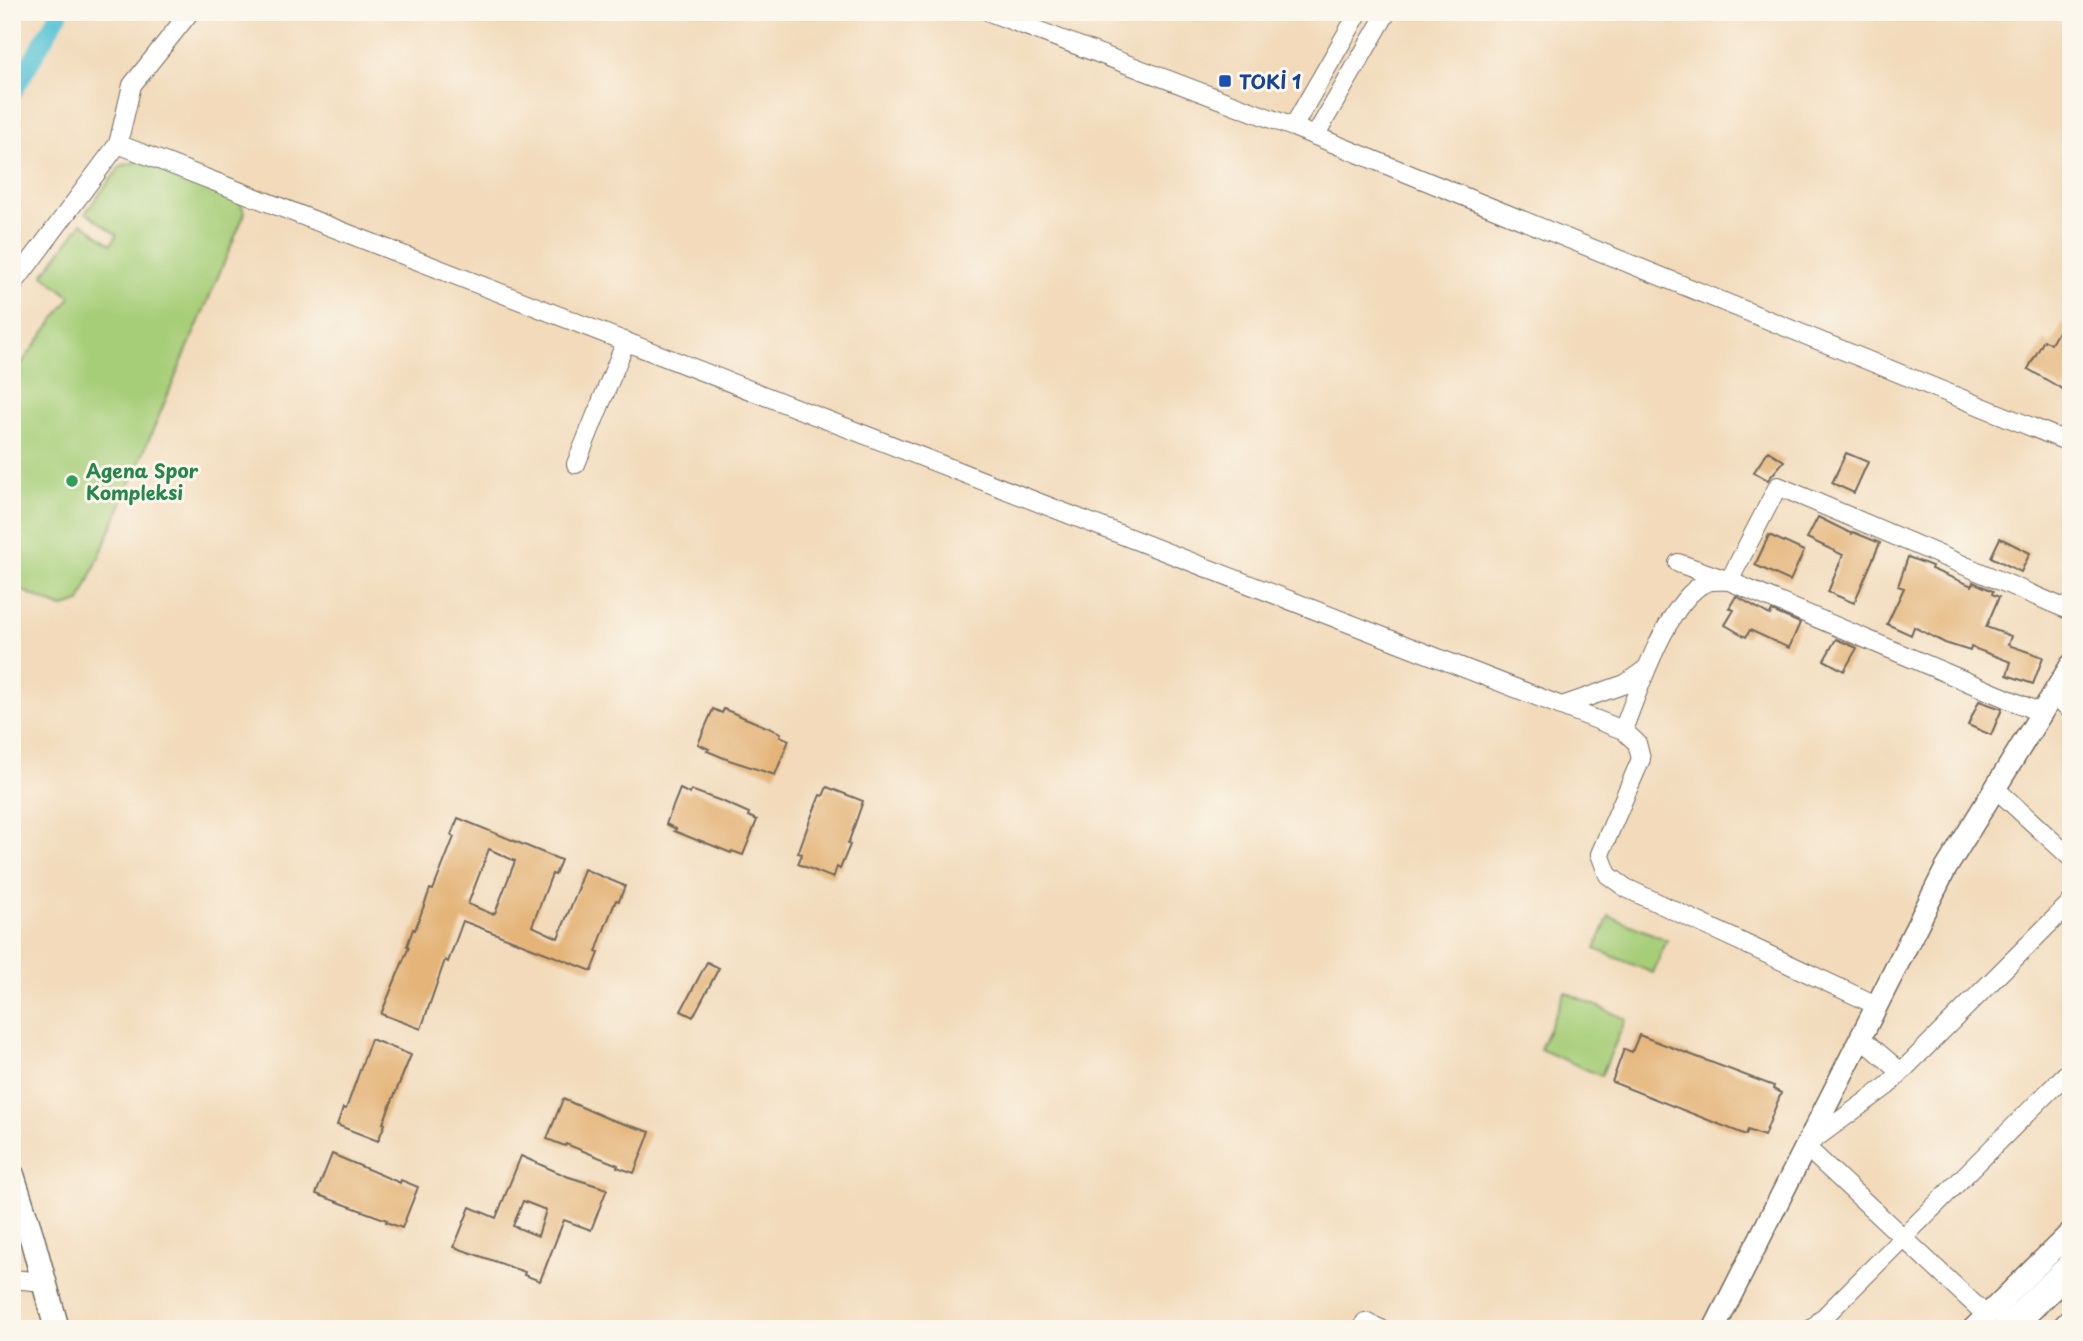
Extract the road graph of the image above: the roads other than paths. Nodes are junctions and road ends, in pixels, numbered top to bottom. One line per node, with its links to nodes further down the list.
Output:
1 (190, 12): 7 (street)
2 (989, 12): 5 (street)
3 (1359, 12): 5 (street)
4 (1387, 12): 6 (street)
5 (1293, 127): 6 (street)
6 (1315, 136): 10 (street)
7 (118, 144): 8 (street); 9 (street)
8 (12, 286)
9 (626, 341): 11 (street); 18 (street)
10 (2071, 443)
11 (576, 464)
12 (1678, 564): 13 (street)
13 (1729, 582): 14 (street); 16 (street); 20 (street)
14 (2071, 611)
15 (2071, 665): 17 (street)
16 (1648, 667): 18 (street); 21 (street)
17 (2053, 693): 19 (street); 20 (street)
18 (1562, 706): 21 (street)
19 (2071, 711)
20 (2041, 713): 22 (street)
21 (1623, 730): 25 (street)
22 (1995, 788): 23 (street); 25 (street)
23 (2071, 858)
24 (2071, 902): 28 (street)
25 (1876, 1005): 26 (street)
26 (1860, 1037): 28 (street); 29 (street)
27 (2071, 1069): 32 (street)
28 (1902, 1072): 29 (street)
29 (1805, 1146): 32 (street); 39 (street)
30 (12, 1175): 35 (main road)
31 (2071, 1232): 37 (street)
32 (1903, 1238): 37 (street); 40 (street)
33 (2071, 1266): 37 (highway)
34 (12, 1279): 35 (street)
35 (44, 1282): 38 (main road)
36 (2071, 1319): 41 (street)
37 (1989, 1324)
38 (57, 1329)
39 (1714, 1329)
40 (1812, 1329)
41 (2061, 1329)

